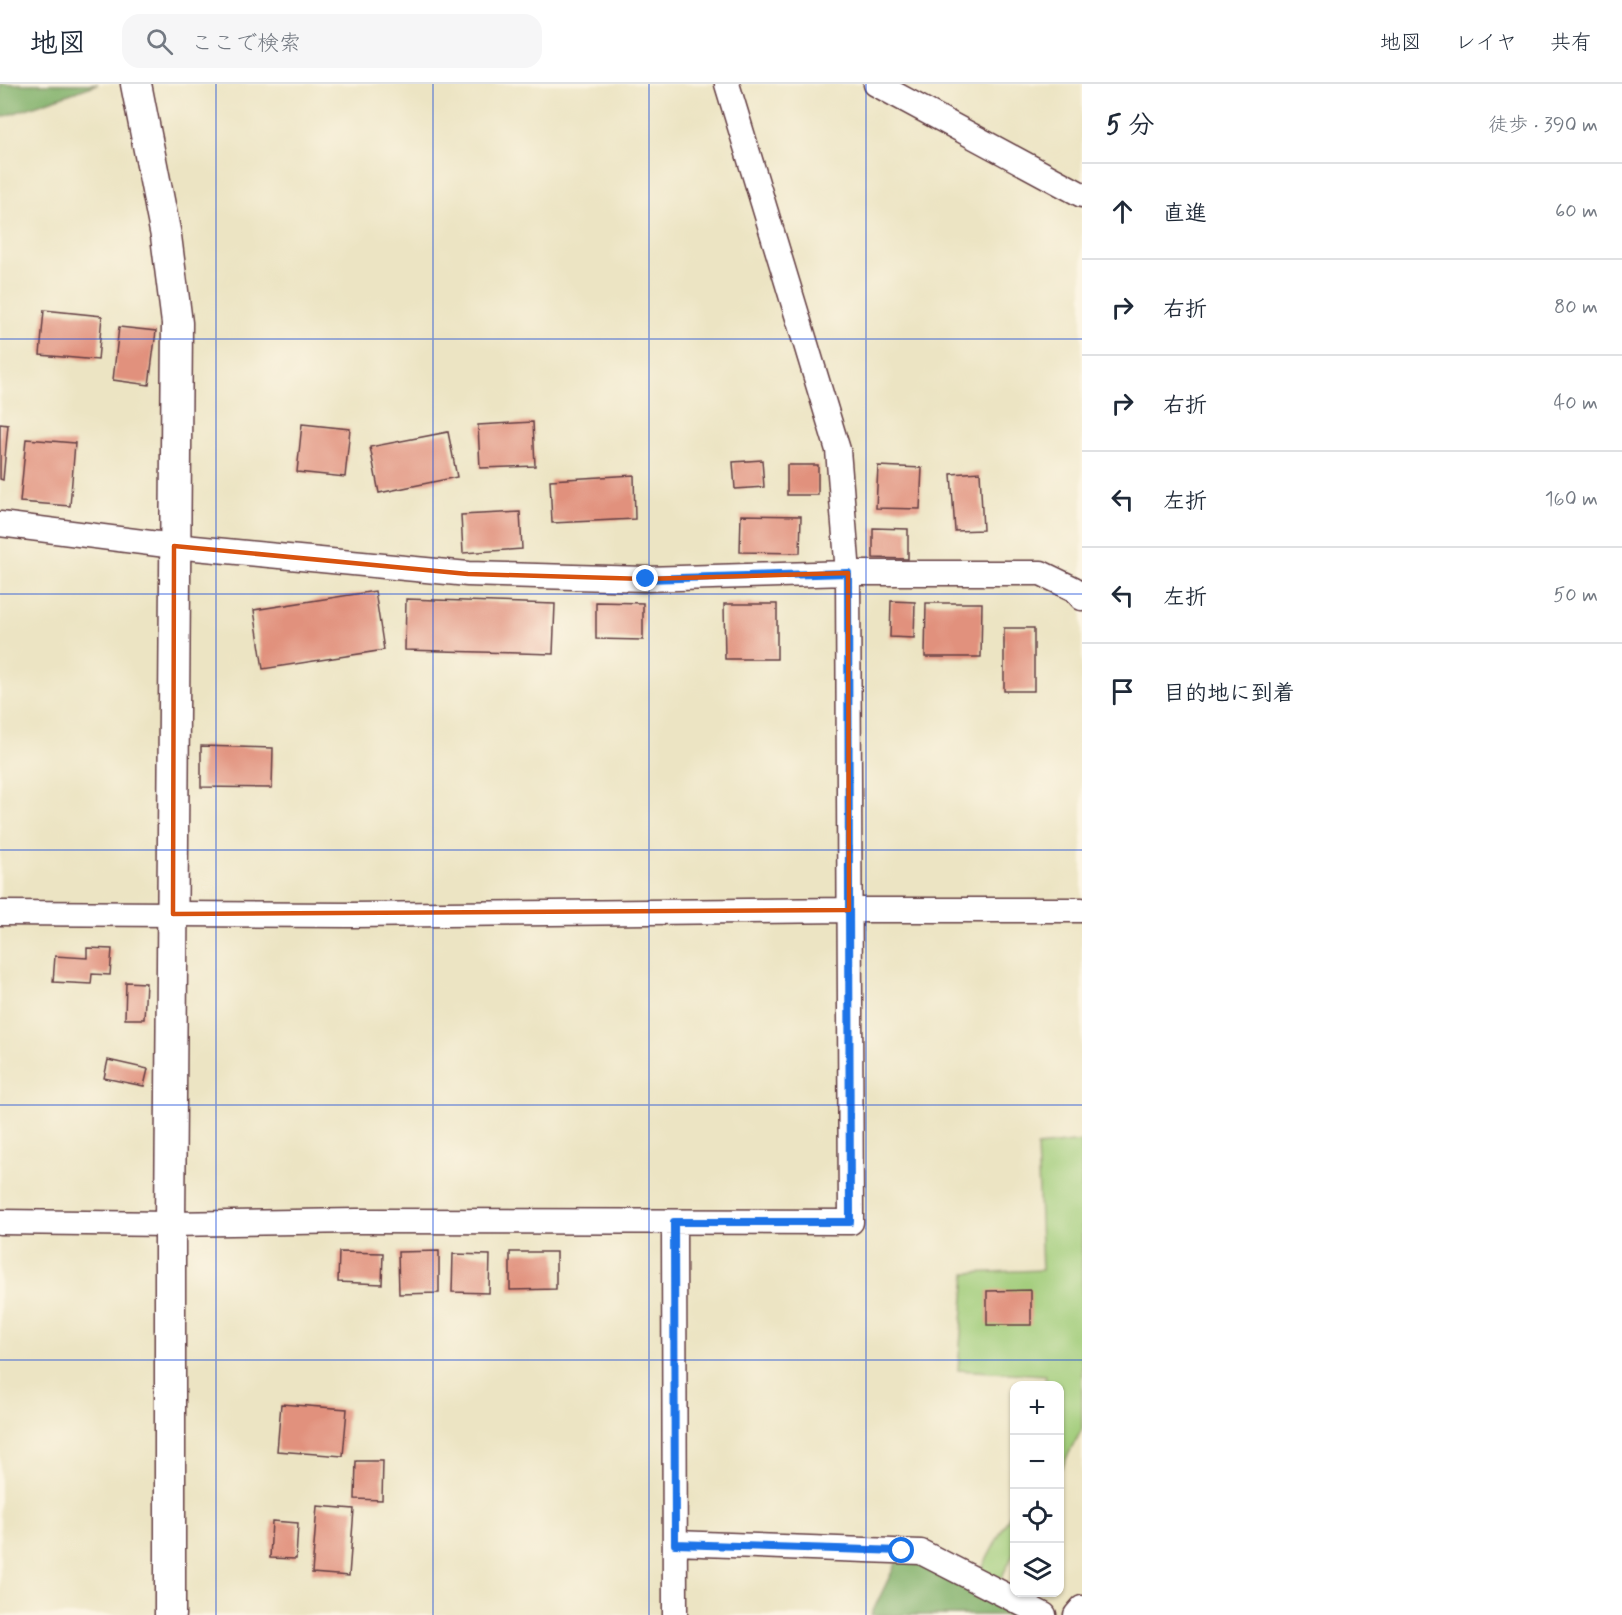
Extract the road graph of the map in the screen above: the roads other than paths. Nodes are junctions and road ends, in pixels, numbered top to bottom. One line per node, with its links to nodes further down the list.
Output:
1 (136, 84): 6 (street)
2 (727, 84): 7 (street)
3 (876, 84): 4 (street)
4 (1082, 195)
5 (0, 524): 6 (street)
6 (174, 546): 7 (street); 12 (street)
7 (848, 573): 8 (street); 9 (street)
8 (1082, 598)
9 (849, 910): 10 (street); 12 (street); 14 (street)
10 (1082, 910)
11 (0, 913): 12 (street)
12 (173, 914): 15 (street)
13 (0, 1222): 15 (street)
14 (674, 1222): 15 (street); 16 (street)
15 (170, 1224): 18 (street)
16 (675, 1544): 19 (street); 20 (street)
17 (1082, 1608): 21 (street)
18 (170, 1615)
19 (675, 1615)
20 (1044, 1615)
21 (1076, 1615)

